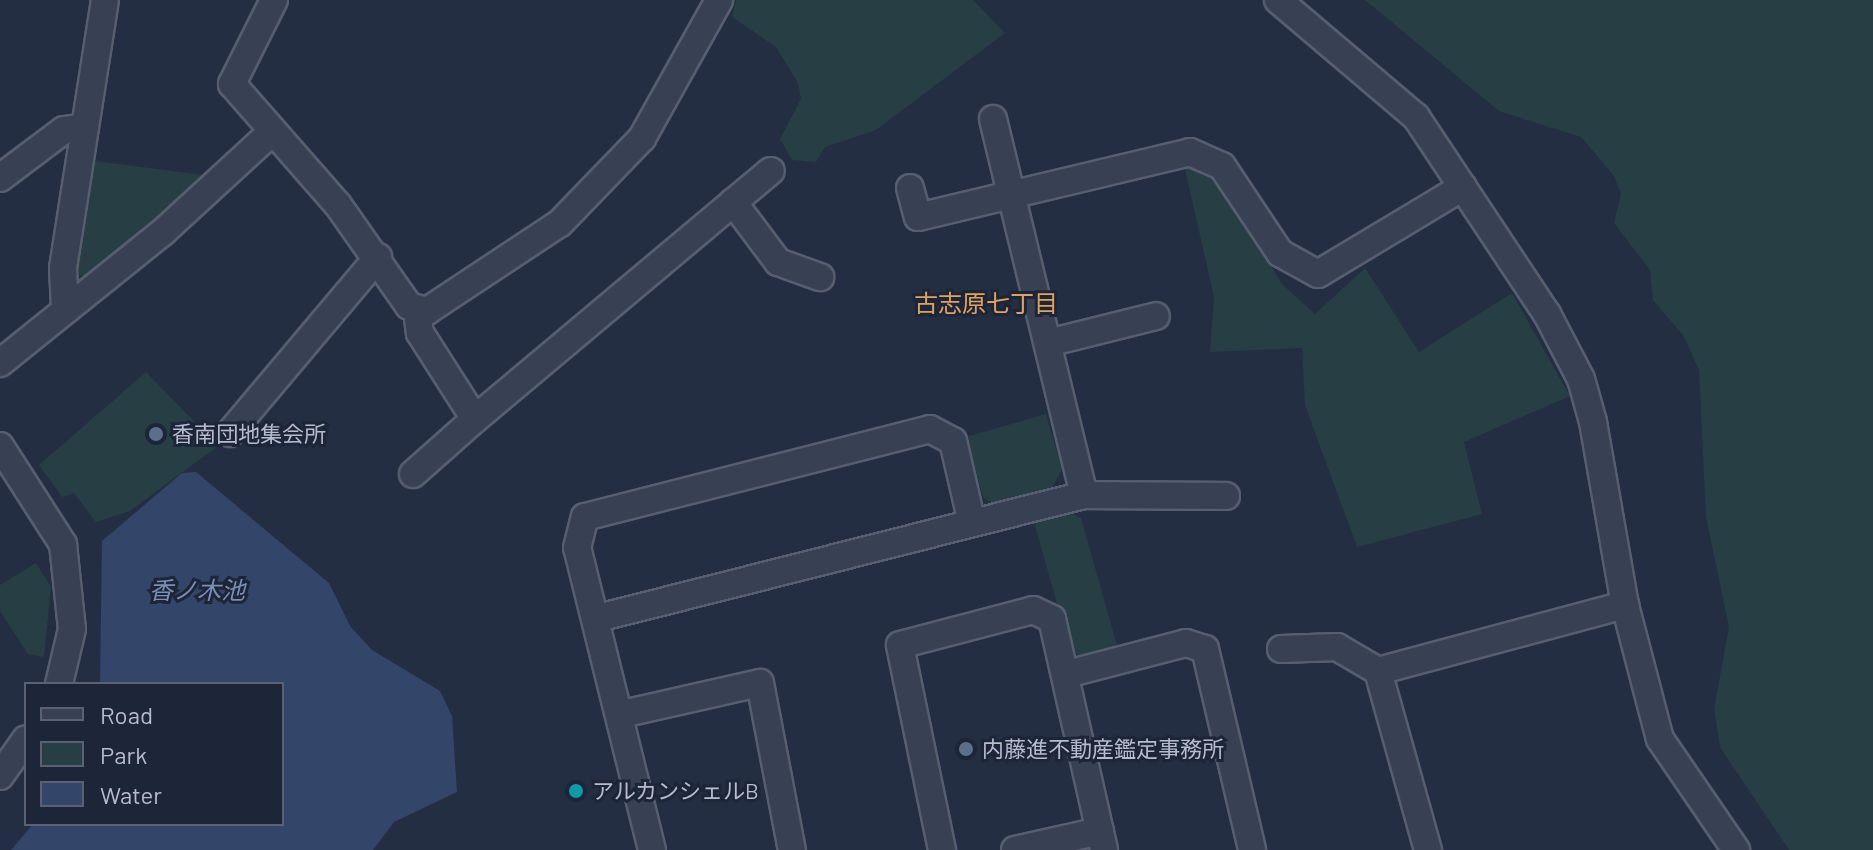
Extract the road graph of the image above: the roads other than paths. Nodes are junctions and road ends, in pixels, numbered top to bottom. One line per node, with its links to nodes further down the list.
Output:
1 (105, 0): 6 (street)
2 (274, 0): 7 (street)
3 (719, 0): 17 (street)
4 (1278, 0): 10 (street)
5 (993, 119): 12 (street)
6 (85, 127): 9 (street); 16 (street)
7 (273, 131): 14 (street); 16 (street)
8 (771, 171): 13 (street)
9 (0, 178)
10 (1463, 187): 12 (street); 28 (street)
11 (910, 188): 12 (street)
12 (1012, 192): 19 (street)
13 (733, 202): 15 (street); 21 (street)
14 (378, 257): 17 (street); 22 (street)
15 (820, 277)
16 (65, 309): 20 (street)
17 (417, 310): 21 (street)
18 (1156, 316): 19 (street)
19 (1048, 343): 25 (street)
20 (0, 363)
21 (475, 419): 24 (street)
22 (230, 433)
23 (0, 446): 33 (street)
24 (413, 474)
25 (1084, 495): 26 (street); 27 (street)
26 (1226, 496)
27 (972, 523): 29 (street); 29 (street)
28 (1625, 605): 31 (street); 44 (street)
29 (598, 618): 34 (street)
30 (1281, 649): 31 (street)
31 (1378, 671): 43 (street)
32 (1067, 674): 37 (street); 40 (street); 42 (street)
33 (59, 682)
34 (622, 714): 38 (street); 39 (street)
35 (24, 742): 36 (street)
36 (0, 776)
37 (1102, 841): 41 (street)
38 (652, 850)
39 (792, 850)
40 (942, 850)
41 (1015, 850)
42 (1252, 850)
43 (1428, 850)
44 (1736, 850)

